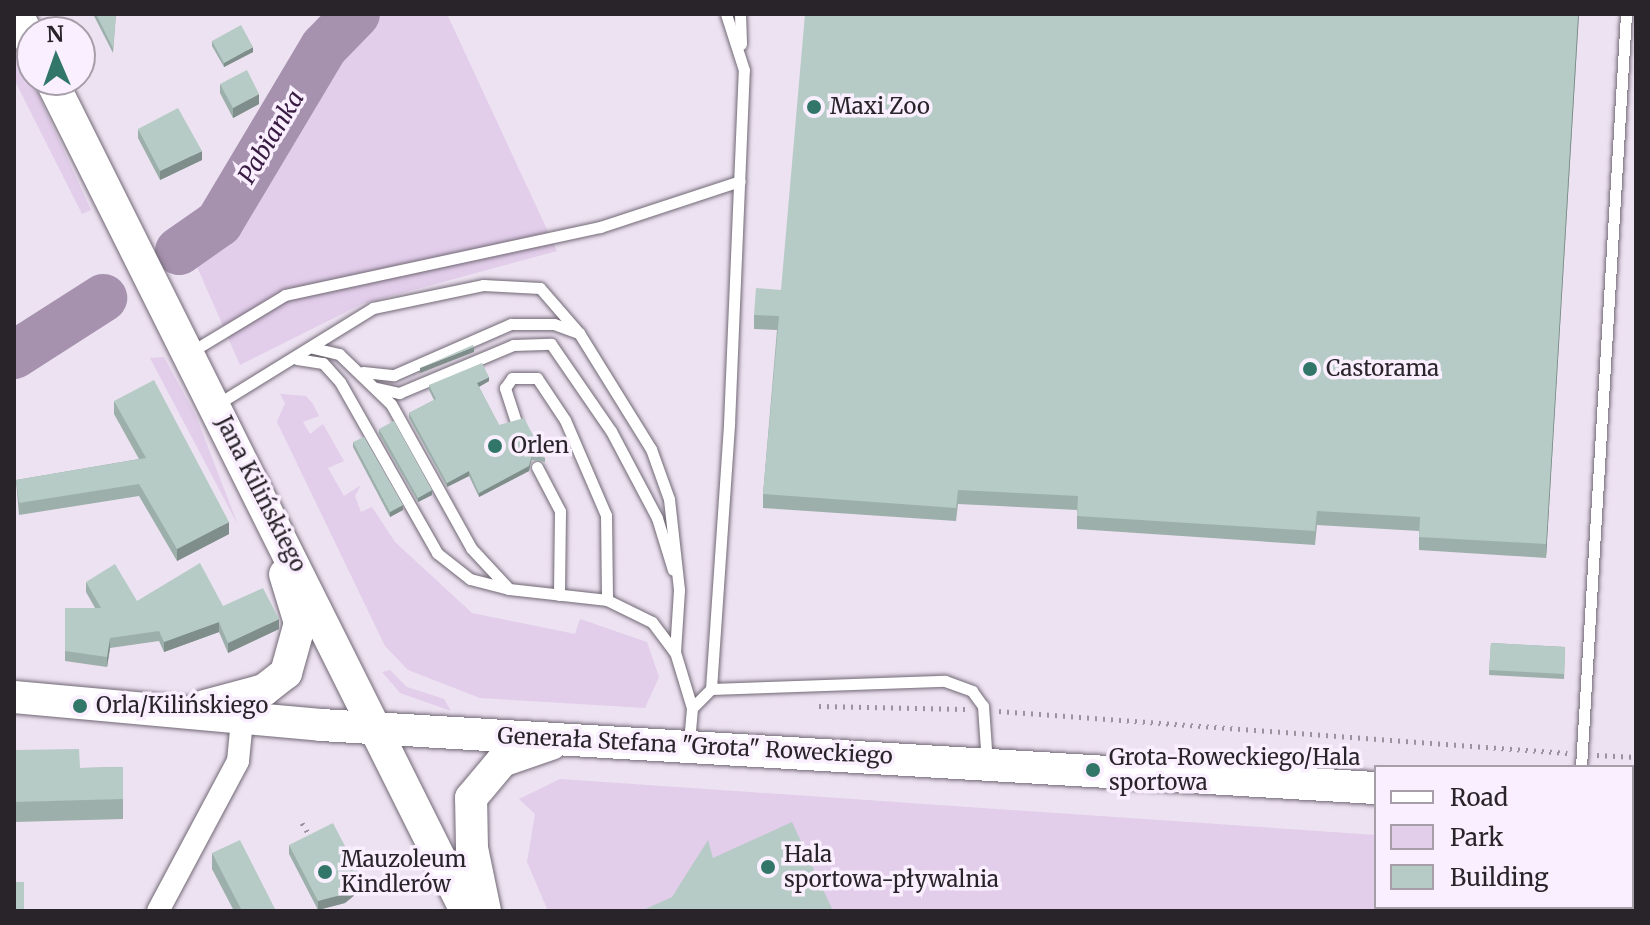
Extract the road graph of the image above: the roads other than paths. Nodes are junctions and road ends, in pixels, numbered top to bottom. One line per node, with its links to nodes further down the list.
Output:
1 (726, 14): 4 (lane)
2 (740, 14): 4 (lane)
3 (1626, 14): 30 (lane)
4 (741, 49): 6 (lane)
5 (59, 96): 9 (street, Jana Kilińskiego)
6 (740, 181): 9 (lane); 22 (lane)
7 (579, 333): 8 (lane); 11 (lane); 18 (lane)
8 (313, 348): 10 (lane); 11 (lane)
9 (188, 353): 13 (street, Jana Kilińskiego)
10 (293, 359): 13 (lane); 17 (lane)
11 (355, 369): 12 (lane)
12 (377, 388): 17 (lane); 18 (lane)
13 (215, 406): 15 (street, Jana Kilińskiego)
14 (516, 422): 20 (lane)
15 (232, 437): 25 (street); 27 (street, Jana Kilińskiego)
16 (537, 467): 19 (lane)
17 (509, 589): 19 (lane)
18 (679, 590): 21 (lane)
19 (559, 595): 20 (lane)
20 (607, 600): 21 (lane)
21 (675, 652): 24 (lane)
22 (711, 689): 24 (lane); 31 (lane)
23 (14, 697): 25 (street, Generała Stefana "Grota" Roweckiego)
24 (692, 708): 29 (lane)
25 (138, 711): 26 (street, Generała Stefana "Grota" Roweckiego)
26 (242, 720): 27 (street, Generała Stefana "Grota" Roweckiego); 33 (street)
27 (379, 729): 28 (street, Generała Stefana "Grota" Roweckiego); 34 (street, Jana Kilińskiego)
28 (602, 739): 29 (street, Generała Stefana "Grota" Roweckiego); 35 (street)
29 (689, 744): 31 (street, Generała Stefana "Grota" Roweckiego)
30 (1582, 761)
31 (987, 763): 32 (street, Generała Stefana "Grota" Roweckiego)
32 (1374, 788)
33 (158, 911)
34 (466, 911)
35 (485, 911)

